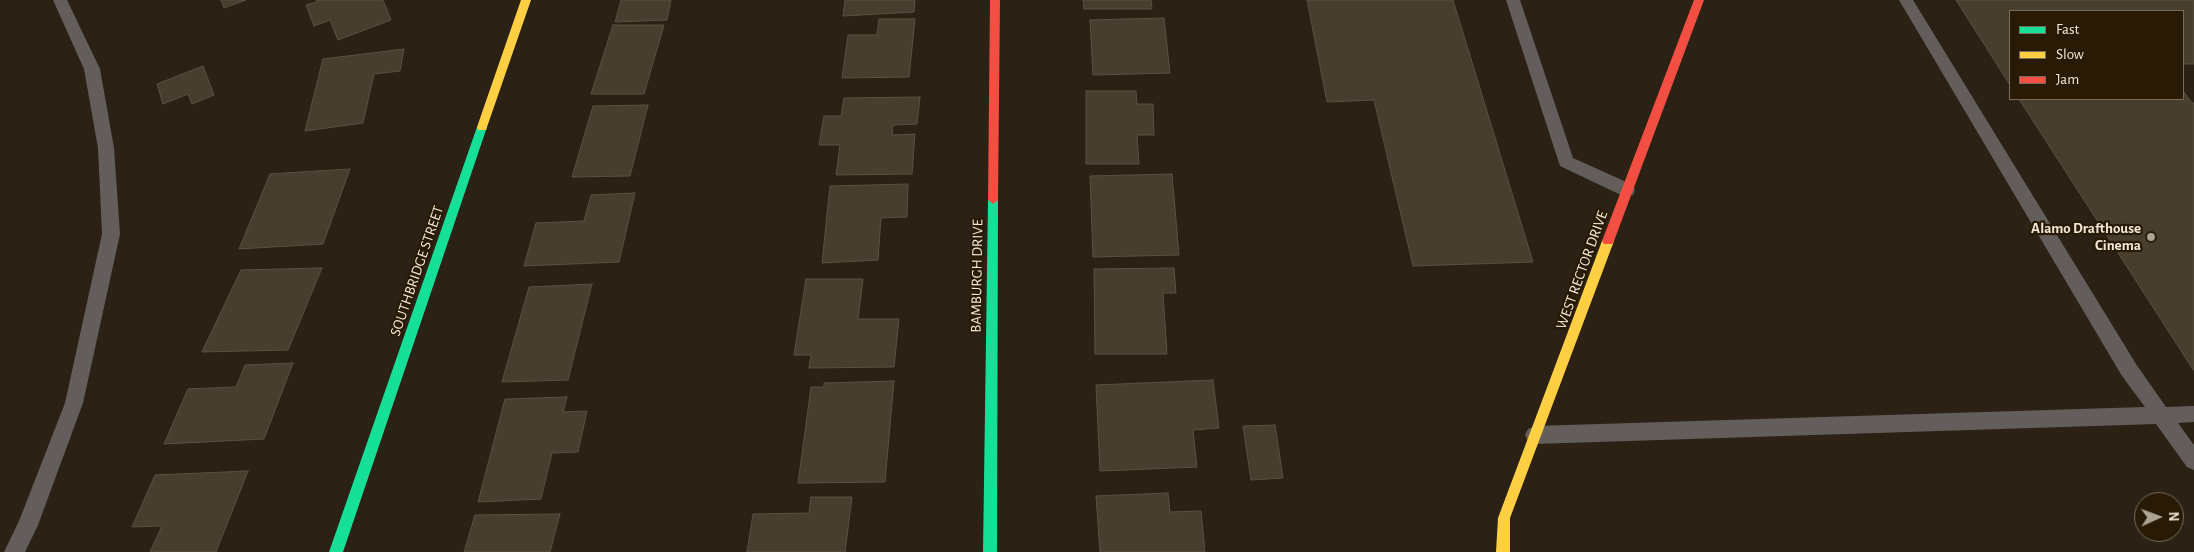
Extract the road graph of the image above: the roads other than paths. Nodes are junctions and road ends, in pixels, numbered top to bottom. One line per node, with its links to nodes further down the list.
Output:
1 (60, 0): 13 (lane)
2 (526, 0): 14 (street, SOUTHBRIDGE STREET)
3 (995, 0): 15 (street, BAMBURGH DRIVE)
4 (1513, 0): 7 (lane)
5 (1698, 0): 7 (street, WEST RECTOR DRIVE)
6 (1906, 0): 9 (lane)
7 (1627, 190): 11 (street, WEST RECTOR DRIVE)
8 (2194, 414): 9 (lane)
9 (2162, 416): 10 (lane); 11 (lane); 12 (lane)
10 (2194, 425)
11 (1535, 435): 16 (street, WEST RECTOR DRIVE)
12 (2194, 461)
13 (14, 552)
14 (336, 552)
15 (990, 552)
16 (1504, 552)

